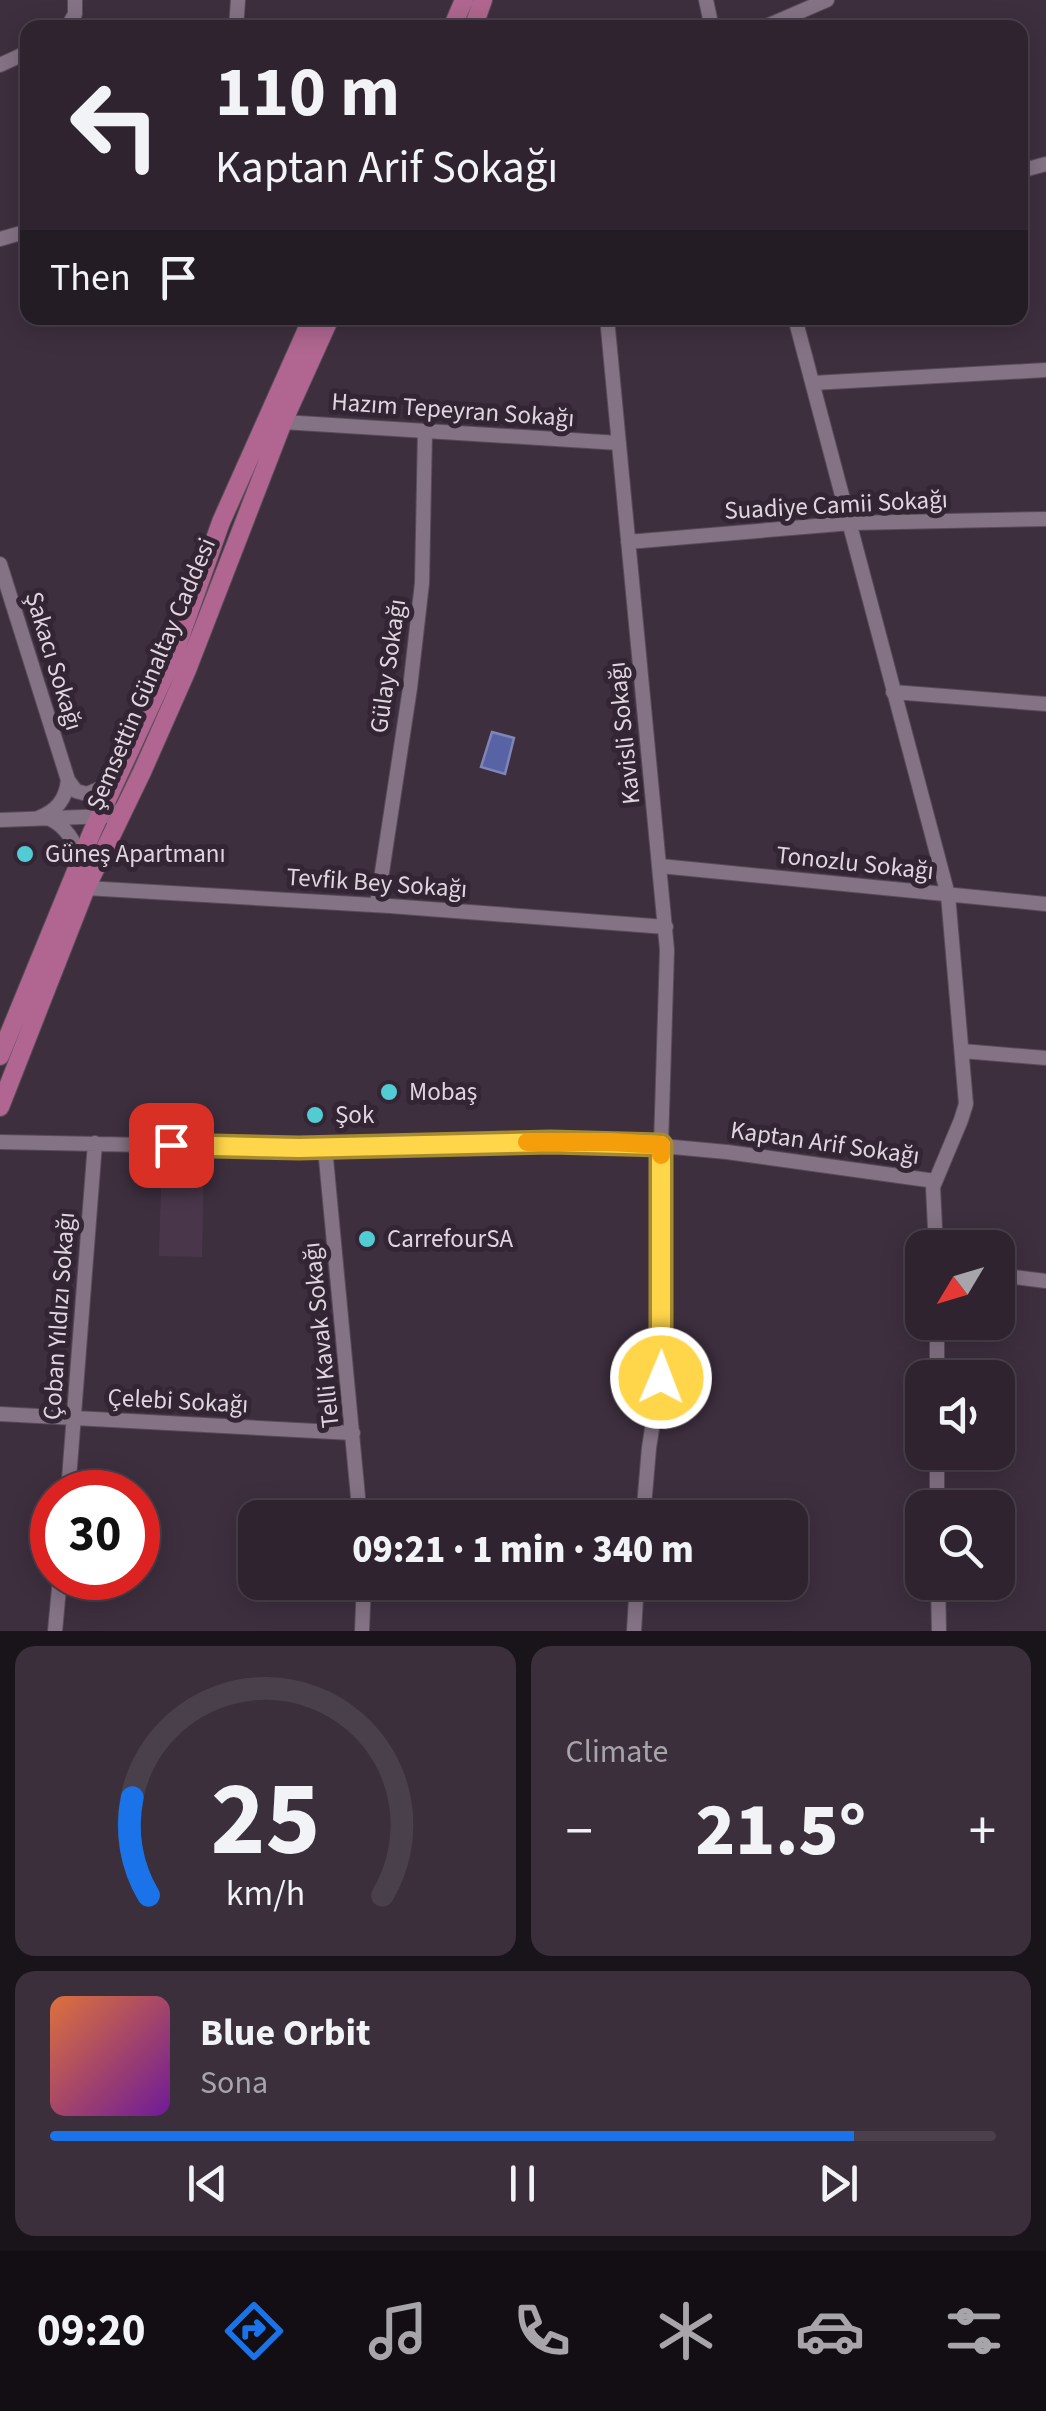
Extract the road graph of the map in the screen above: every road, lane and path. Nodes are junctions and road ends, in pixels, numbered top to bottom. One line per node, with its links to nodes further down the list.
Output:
1 (827, 0): 2 (street)
2 (781, 20)
3 (309, 325): 18 (main road, Şemsettin Günaltay Caddesi)
4 (327, 325): 9 (main road, Şemsettin Günaltay Caddesi)
5 (608, 325): 11 (street, Kavisli Sokağı)
6 (797, 325): 8 (street, Kaptan Arif Sokağı)
7 (1046, 370): 8 (street)
8 (813, 383): 13 (street, Kaptan Arif Sokağı)
9 (284, 422): 10 (street, Hazım Tepeyran Sokağı); 20 (main road, Şemsettin Günaltay Caddesi)
10 (425, 431): 11 (street, Hazım Tepeyran Sokağı); 29 (street, Gülay Sokağı)
11 (619, 444): 14 (street, Kavisli Sokağı)
12 (1046, 519): 13 (street, Suadiye Camii Sokağı)
13 (850, 524): 14 (street, Suadiye Camii Sokağı); 16 (street, Kaptan Arif Sokağı)
14 (628, 542): 25 (street, Kavisli Sokağı)
15 (0, 564): 19 (street, Şakacı Sokağı)
16 (893, 692): 17 (street); 27 (street, Kaptan Arif Sokağı)
17 (1046, 704)
18 (124, 764): 19 (street); 21 (main road, Şemsettin Günaltay Caddesi)
19 (68, 780): 22 (street)
20 (128, 800): 21 (street); 26 (main road, Şemsettin Günaltay Caddesi)
21 (99, 816): 22 (street); 24 (main road, Şemsettin Günaltay Caddesi)
22 (43, 818): 23 (street); 24 (street)
23 (0, 820)
24 (80, 860): 32 (main road, Şemsettin Günaltay Caddesi)
25 (660, 866): 27 (street, Tonozlu Sokağı); 30 (street, Kavisli Sokağı)
26 (86, 888): 29 (street, Tevfik Bey Sokağı); 34 (main road, Şemsettin Günaltay Caddesi)
27 (948, 895): 28 (street, Tonozlu Sokağı); 31 (street, Kaptan Arif Sokağı)
28 (1046, 904)
29 (378, 905): 30 (street, Tevfik Bey Sokağı)
30 (666, 927): 37 (street, Kavisli Sokağı)
31 (962, 1051): 33 (street); 39 (street, Kaptan Arif Sokağı)
32 (0, 1056)
33 (1046, 1058)
34 (0, 1108)
35 (0, 1142): 36 (street, Kaptan Arif Sokağı)
36 (96, 1143): 38 (street, Kaptan Arif Sokağı); 44 (street, Çoban Yıldızı Sokağı)
37 (661, 1145): 38 (street, Kaptan Arif Sokağı); 39 (street, Kaptan Arif Sokağı); 48 (street, Kavisli Sokağı)
38 (325, 1148): 45 (street, Telli Kavak Sokağı)
39 (935, 1180): 40 (street)
40 (935, 1230)
41 (1015, 1277): 42 (street)
42 (1046, 1281)
43 (0, 1414): 44 (street, Çelebi Sokağı)
44 (74, 1419): 45 (street, Çelebi Sokağı); 46 (street, Çoban Yıldızı Sokağı)
45 (353, 1433): 47 (street, Telli Kavak Sokağı)
46 (70, 1470)
47 (359, 1500)
48 (645, 1500)
49 (58, 1600): 53 (street)
50 (363, 1600): 54 (street)
51 (637, 1600): 55 (street)
52 (938, 1600): 56 (street)
53 (55, 1631)
54 (362, 1631)
55 (634, 1631)
56 (939, 1631)

